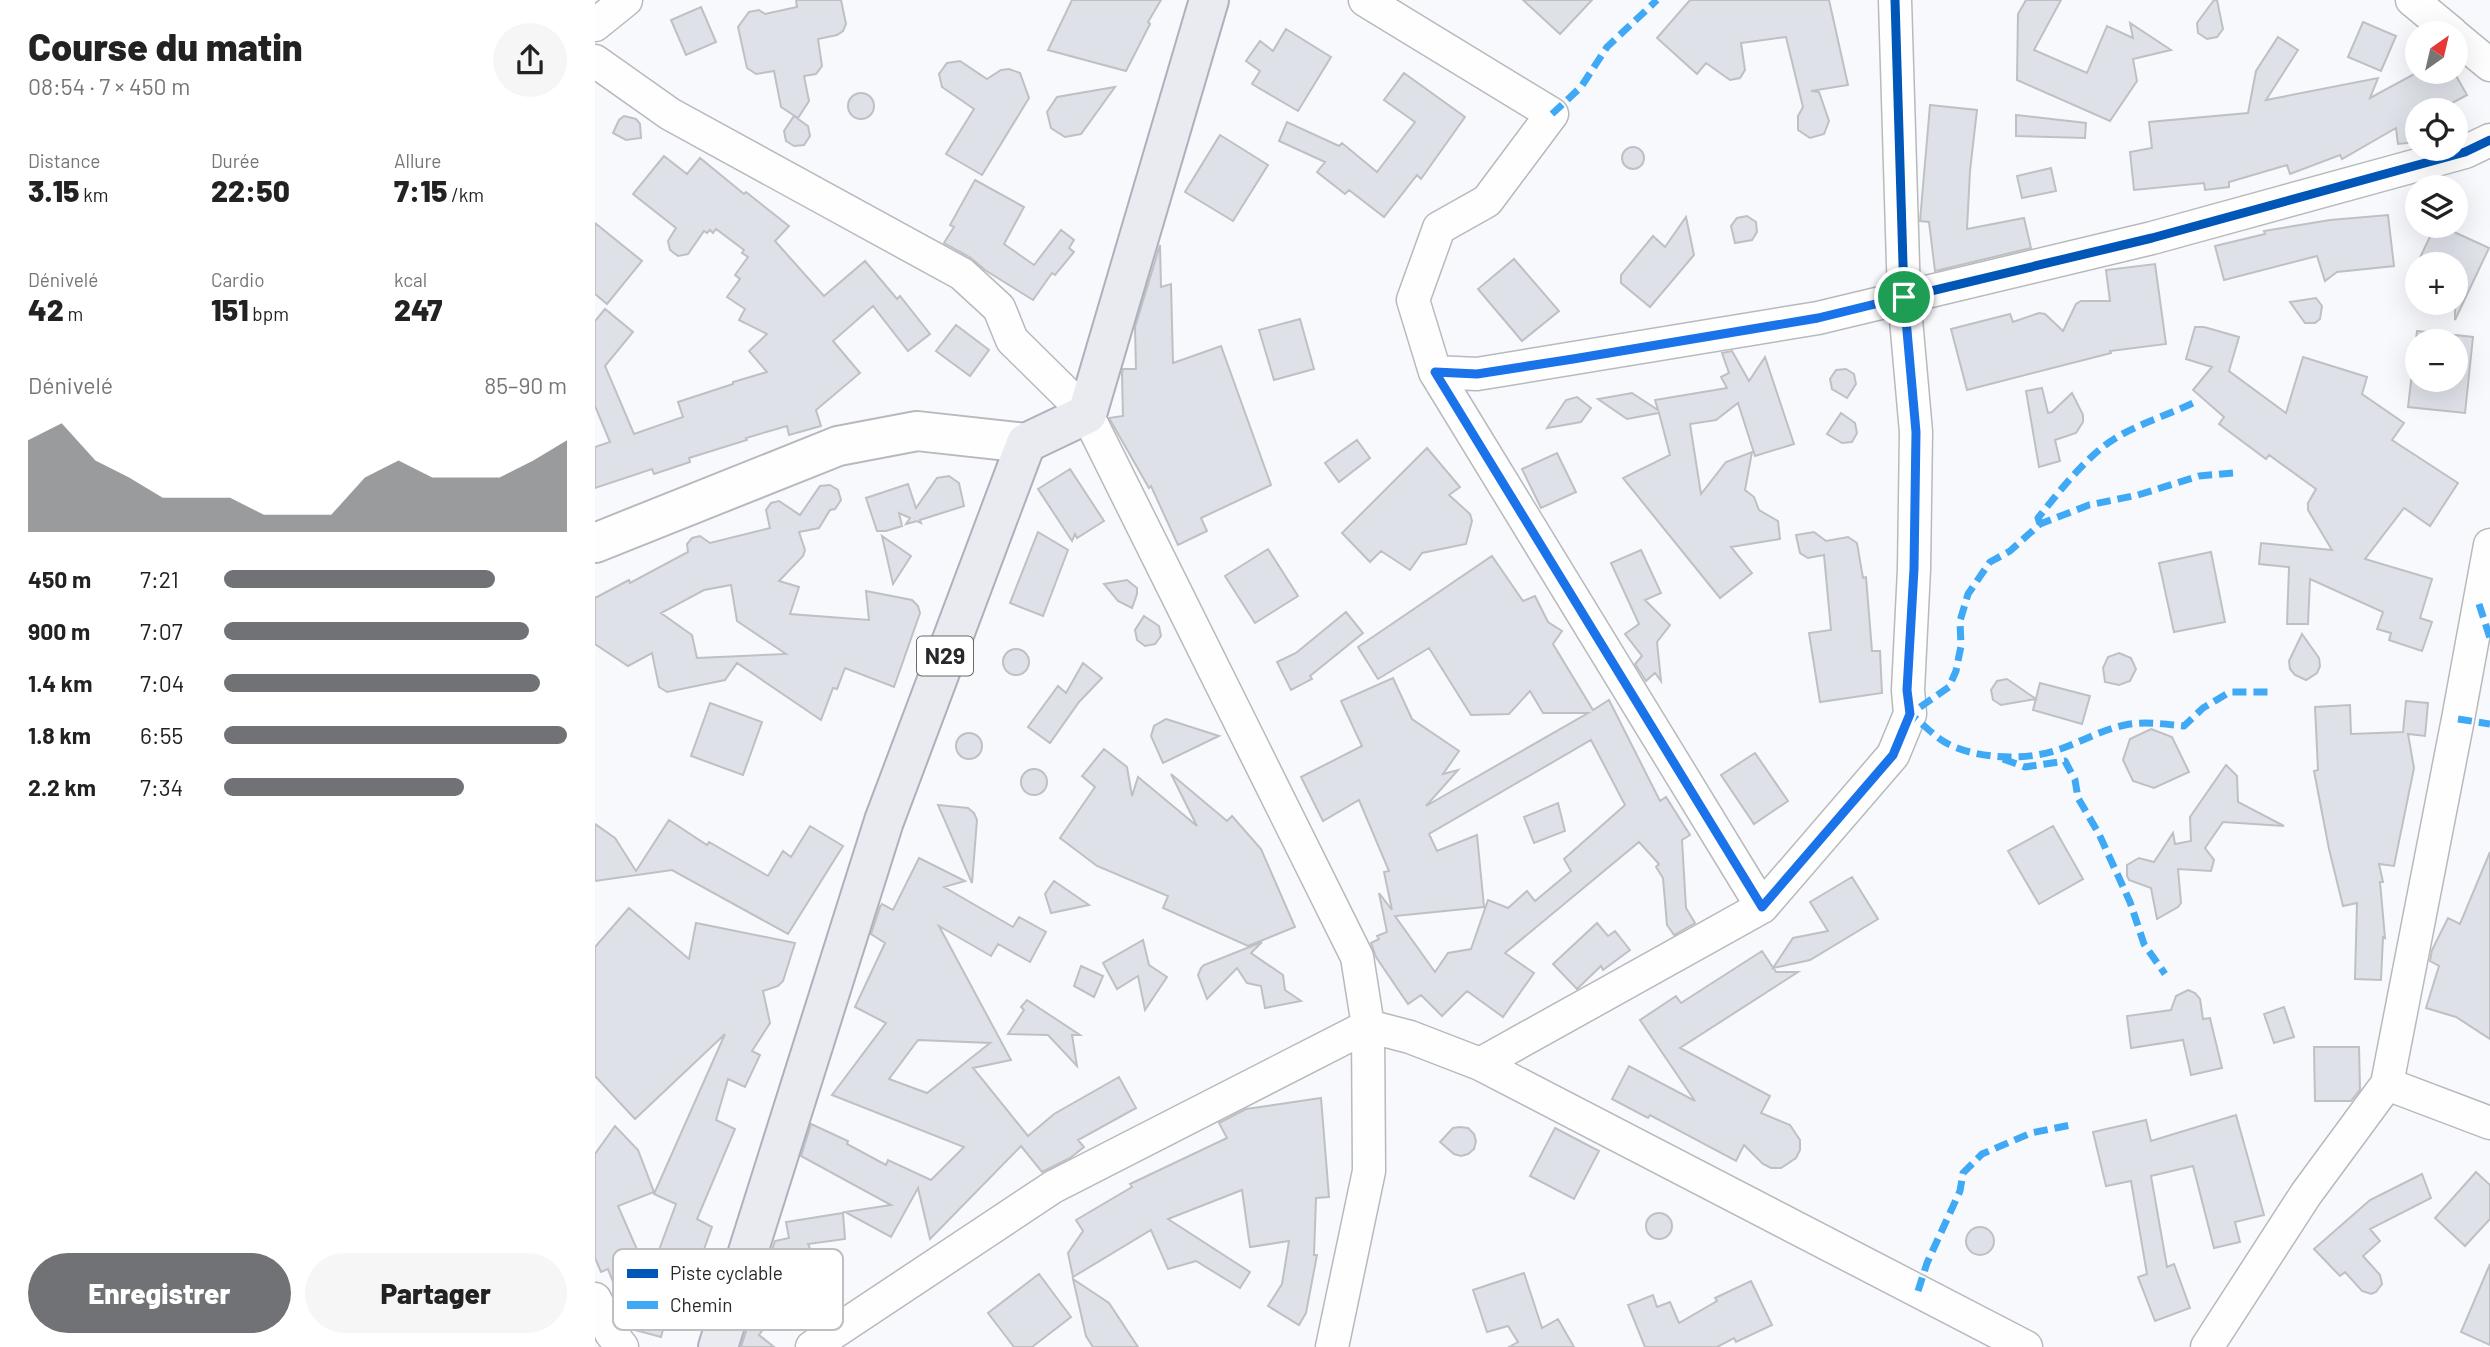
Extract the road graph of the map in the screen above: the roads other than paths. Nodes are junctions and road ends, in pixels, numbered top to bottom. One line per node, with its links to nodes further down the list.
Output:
1 (627, 0): 7 (street)
2 (1209, 0): 14 (main road)
3 (1365, 0): 13 (street)
4 (1895, 0): 12 (street)
5 (2412, 0): 6 (street)
6 (2437, 21)
7 (595, 25)
8 (2468, 47): 10 (street)
9 (595, 61): 14 (street)
10 (2490, 65)
11 (2490, 139): 12 (street)
12 (1904, 297): 13 (street); 18 (street)
13 (1435, 372): 18 (street)
14 (1087, 414): 15 (main road); 19 (street)
15 (1026, 443): 16 (street); 23 (main road, N29)
16 (596, 542)
17 (2490, 545): 21 (street)
18 (1762, 907): 20 (street)
19 (1368, 1026): 20 (street); 25 (street); 31 (street)
20 (1481, 1064): 32 (street)
21 (2386, 1084): 22 (street); 33 (street)
22 (2490, 1123)
23 (749, 1249)
24 (595, 1299): 28 (street)
25 (843, 1326)
26 (723, 1330): 29 (main road, N29)
27 (838, 1330): 30 (street)
28 (622, 1347)
29 (718, 1347)
30 (812, 1347)
31 (1332, 1347)
32 (2025, 1347)
33 (2207, 1347)

